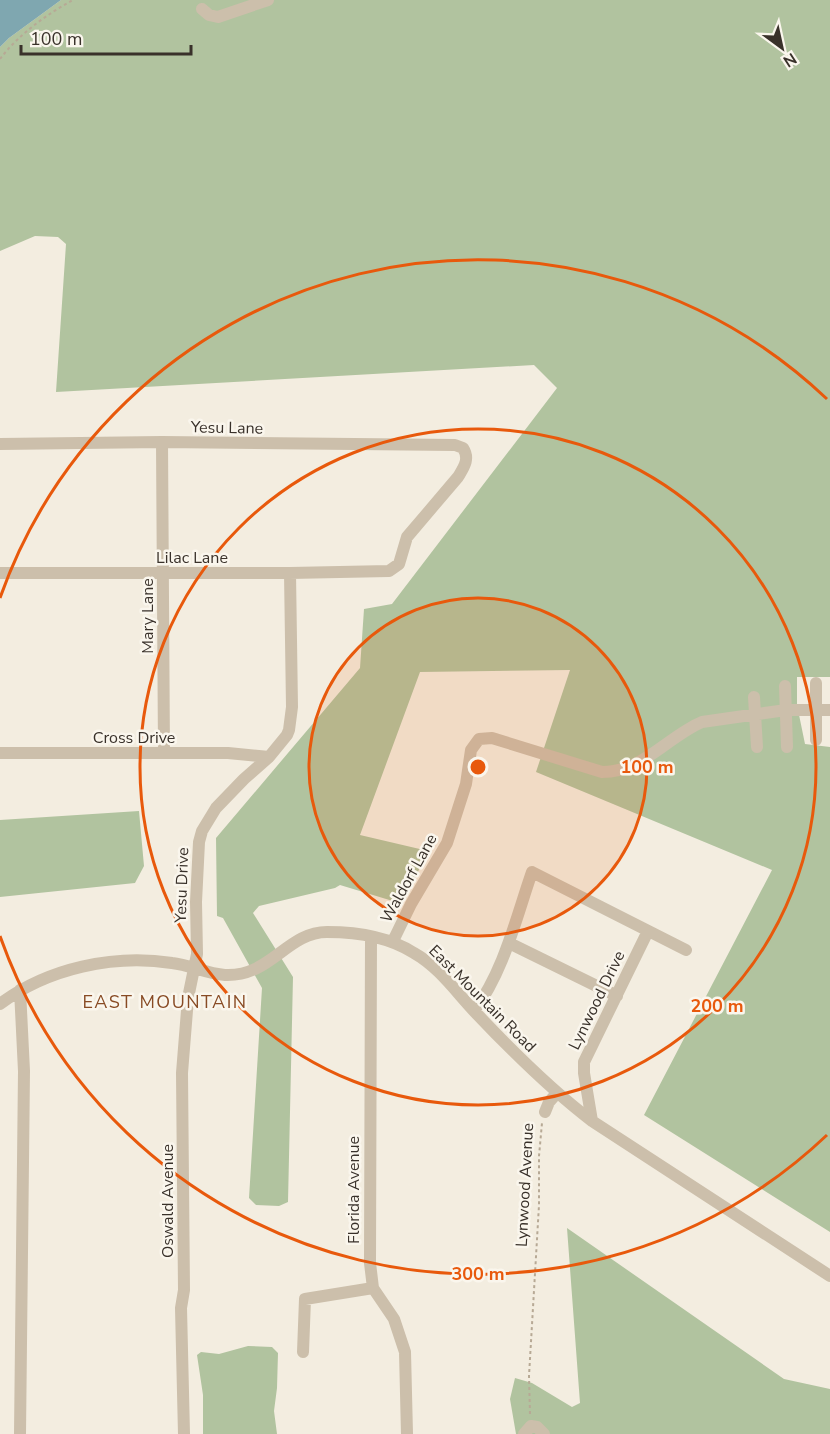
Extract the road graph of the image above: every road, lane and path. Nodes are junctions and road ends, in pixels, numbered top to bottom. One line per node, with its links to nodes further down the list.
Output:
1 (73, 0): 4 (path)
2 (268, 0): 3 (street)
3 (202, 9)
4 (0, 59)
5 (162, 442): 6 (street, Yesu Lane); 7 (street, Yesu Lane); 9 (street, Mary Lane)
6 (0, 444)
7 (385, 571): 10 (street, Lilac Lane)
8 (0, 573): 9 (street, Lilac Lane)
9 (164, 573): 10 (street, Lilac Lane); 22 (street, Mary Lane)
10 (290, 573): 23 (street, Yesu Drive)
11 (816, 683): 15 (street)
12 (785, 686): 14 (street)
13 (754, 697): 17 (street)
14 (786, 710): 15 (street, Waldorf Lane); 17 (street, Waldorf Lane); 20 (street)
15 (817, 710): 16 (street, Waldorf Lane); 18 (street)
16 (830, 710)
17 (755, 714): 19 (street); 26 (street, Waldorf Lane)
18 (816, 740)
19 (757, 747)
20 (787, 747)
21 (0, 753): 22 (street, Cross Drive)
22 (164, 753): 23 (street, Cross Drive)
23 (269, 757): 29 (street, Yesu Drive)
24 (648, 931): 27 (street); 28 (street); 31 (street, Lynwood Drive)
25 (370, 937): 26 (street, East Mountain Road); 29 (street, East Mountain Road); 38 (street, Florida Avenue)
26 (393, 941): 33 (street, East Mountain Road)
27 (509, 943): 31 (street); 33 (street)
28 (686, 950)
29 (194, 968): 30 (street, East Mountain Road); 42 (street, Oswald Avenue)
30 (20, 990): 32 (street, East Mountain Road); 41 (street)
31 (617, 996): 36 (street, Lynwood Drive)
32 (0, 1004)
33 (474, 1011): 34 (street, East Mountain Road)
34 (557, 1093): 35 (street, Lynwood Avenue); 36 (street, East Mountain Road)
35 (545, 1112): 40 (path, Lynwood Avenue)
36 (592, 1121): 37 (street, East Mountain Road)
37 (830, 1276)
38 (373, 1288): 39 (street); 43 (street, Florida Avenue)
39 (303, 1352)
40 (528, 1430): 44 (street)
41 (20, 1434)
42 (184, 1434)
43 (407, 1434)
44 (544, 1434)

